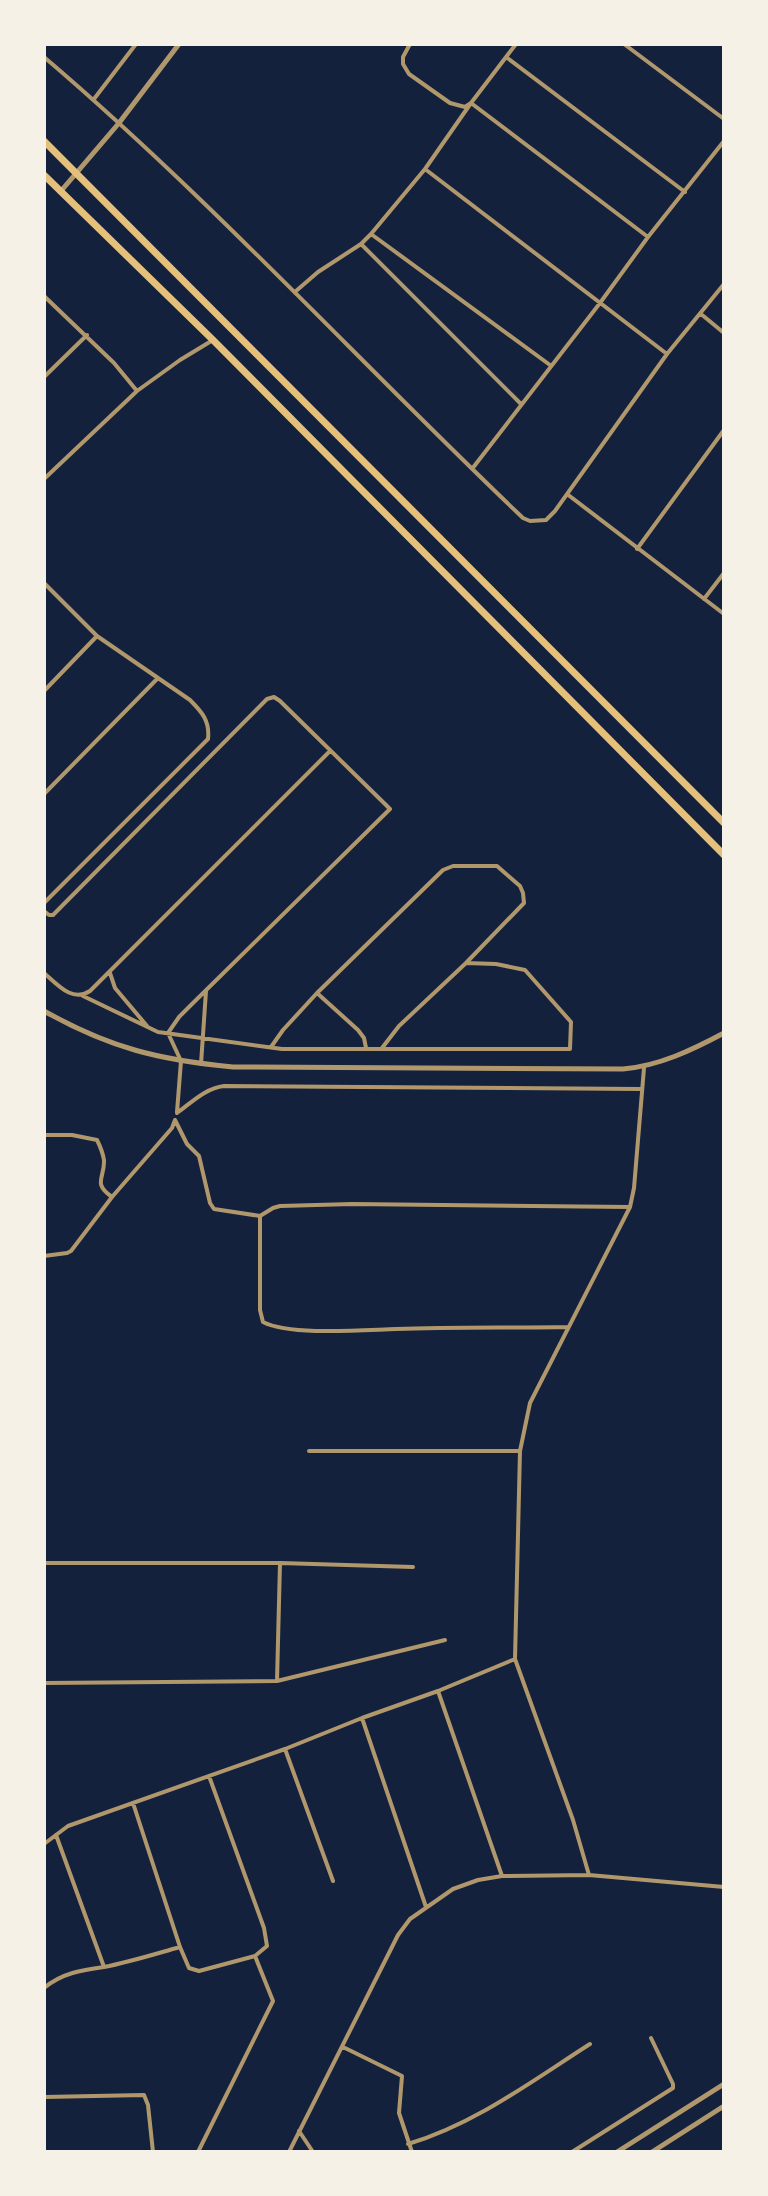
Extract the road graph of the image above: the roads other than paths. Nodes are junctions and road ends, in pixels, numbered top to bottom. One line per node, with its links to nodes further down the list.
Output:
1 (136, 44): 8 (street)
2 (179, 44): 11 (street)
3 (410, 44): 9 (street)
4 (516, 44): 7 (street)
5 (624, 44): 10 (street)
6 (44, 57): 8 (street)
7 (506, 57): 9 (street); 18 (street)
8 (93, 99): 11 (street)
9 (471, 103): 14 (street); 20 (street)
10 (724, 119)
11 (119, 123): 15 (street); 23 (street)
12 (44, 141): 15 (main road)
13 (724, 141): 18 (street)
14 (425, 169): 19 (street); 25 (street)
15 (78, 173): 17 (street); 49 (main road)
16 (44, 175): 17 (main road)
17 (60, 192): 29 (main road)
18 (685, 192): 20 (street)
19 (371, 234): 21 (street); 31 (street)
20 (648, 237): 25 (street)
21 (361, 244): 23 (street); 34 (street)
22 (724, 284): 26 (street)
23 (295, 291): 36 (street)
24 (44, 296): 28 (street)
25 (600, 303): 30 (street); 31 (street)
26 (701, 314): 27 (street); 30 (street)
27 (724, 333)
28 (87, 335): 32 (street); 33 (street)
29 (213, 340): 33 (street); 50 (main road)
30 (667, 354): 38 (street)
31 (551, 366): 34 (street)
32 (44, 377)
33 (137, 391): 37 (street)
34 (521, 404): 36 (street)
35 (724, 430): 39 (street)
36 (472, 469): 38 (street)
37 (44, 479)
38 (567, 494): 39 (street)
39 (637, 549): 42 (street)
40 (724, 573): 42 (street)
41 (44, 583): 44 (street)
42 (704, 599): 43 (street)
43 (724, 614)
44 (97, 636): 45 (street); 46 (street)
45 (158, 678): 48 (street); 51 (street)
46 (44, 691)
47 (330, 751): 52 (street); 55 (street); 56 (street)
48 (44, 794)
49 (724, 823)
50 (724, 855)
51 (44, 903)
52 (44, 911)
53 (466, 963): 57 (street); 66 (street); 66 (street)
54 (44, 973): 58 (street)
55 (110, 973): 58 (street); 60 (street)
56 (206, 991): 61 (street); 63 (street)
57 (317, 993): 64 (street); 65 (street)
58 (83, 996): 60 (street)
59 (44, 1011): 67 (street)
60 (151, 1029): 61 (street)
61 (168, 1033): 63 (street); 67 (street)
62 (724, 1033): 69 (street)
63 (204, 1038): 64 (street); 68 (street)
64 (271, 1047): 65 (street)
65 (366, 1048): 66 (street)
66 (381, 1049)
67 (181, 1061): 68 (street); 71 (street)
68 (201, 1064): 69 (street)
69 (644, 1068): 70 (street)
70 (641, 1089): 71 (street); 75 (street)
71 (177, 1113): 72 (street)
72 (175, 1120): 74 (street); 76 (street)
73 (44, 1135): 74 (street)
74 (112, 1197): 77 (street)
75 (630, 1207): 76 (street); 78 (street)
76 (260, 1216): 78 (street)
77 (44, 1256)
78 (568, 1327): 80 (street)
79 (309, 1451): 80 (street)
80 (520, 1451): 85 (street)
81 (44, 1563): 82 (street)
82 (280, 1563): 83 (street); 86 (street)
83 (413, 1567)
84 (445, 1640): 86 (street)
85 (515, 1659): 88 (street); 95 (street)
86 (277, 1681): 87 (street)
87 (44, 1683)
88 (438, 1691): 89 (street); 96 (street)
89 (362, 1718): 90 (street); 99 (street)
90 (285, 1749): 91 (street); 97 (street)
91 (209, 1776): 92 (street); 101 (street)
92 (133, 1803): 93 (street); 100 (street)
93 (56, 1835): 94 (street); 102 (street)
94 (44, 1844)
95 (589, 1875): 96 (street); 98 (street)
96 (502, 1876): 99 (street)
97 (333, 1881)
98 (724, 1887)
99 (426, 1907): 106 (street)
100 (180, 1947): 101 (street); 102 (street)
101 (255, 1956): 113 (street)
102 (104, 1967): 103 (street)
103 (44, 1988)
104 (651, 2038): 117 (street)
105 (590, 2044): 111 (street)
106 (343, 2047): 110 (street); 111 (street)
107 (724, 2084): 118 (street)
108 (44, 2097): 112 (street)
109 (724, 2106): 119 (street)
110 (299, 2131): 114 (street); 115 (street)
111 (408, 2144): 116 (street)
112 (153, 2152)
113 (198, 2152)
114 (289, 2152)
115 (313, 2152)
116 (412, 2152)
117 (572, 2152)
118 (617, 2152)
119 (652, 2152)

